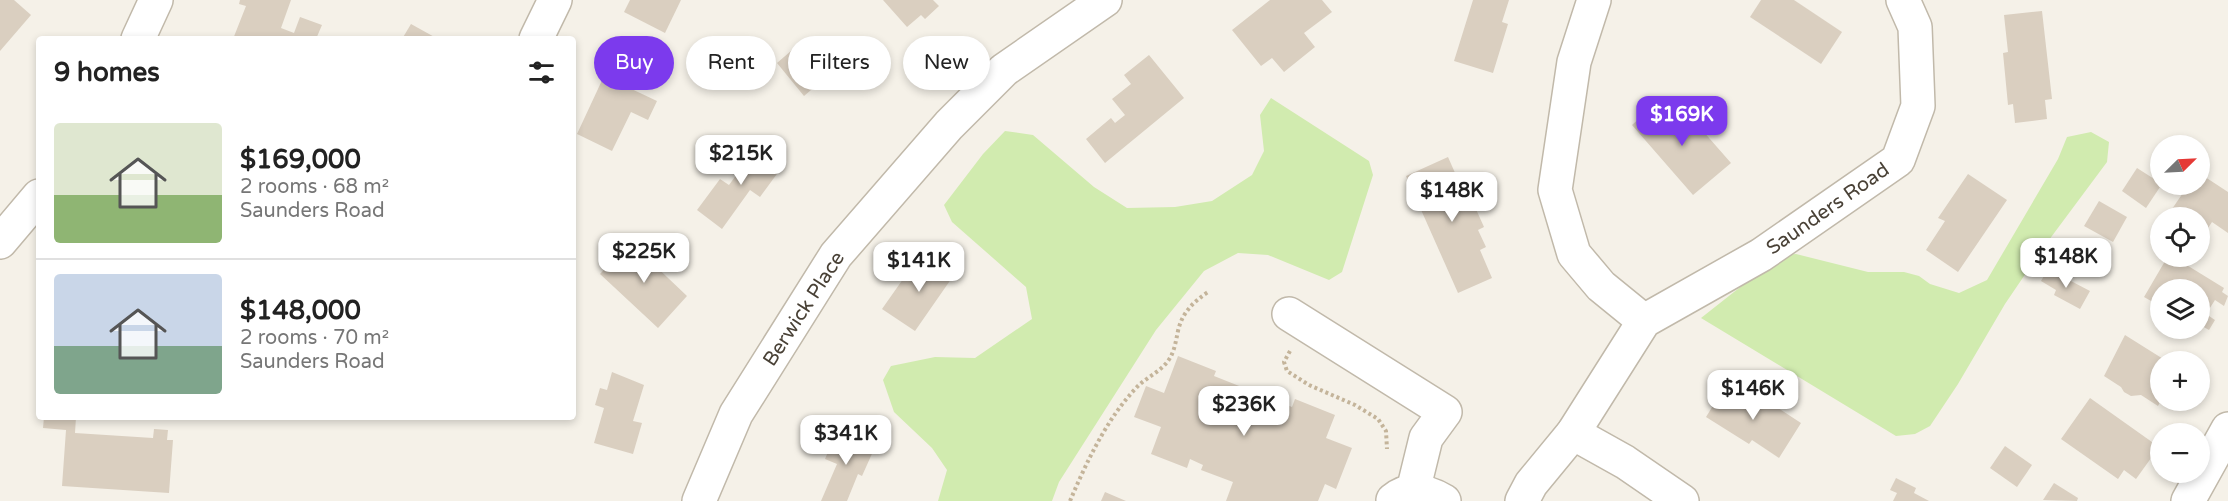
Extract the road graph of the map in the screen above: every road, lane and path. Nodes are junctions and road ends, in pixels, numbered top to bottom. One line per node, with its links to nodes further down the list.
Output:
1 (156, 0): 6 (street)
2 (555, 0): 7 (street)
3 (1594, 0): 12 (street)
4 (1903, 0): 12 (street, Saunders Road)
5 (1089, 4): 18 (street, Berwick Place)
6 (139, 36)
7 (537, 36)
8 (36, 200): 9 (street)
9 (0, 242)
10 (1208, 291): 19 (path)
11 (1289, 314): 17 (street)
12 (1644, 321): 15 (street, Saunders Road)
13 (1292, 347): 16 (path)
14 (2228, 429): 23 (street)
15 (1573, 433): 21 (street, Saunders Road); 22 (street)
16 (1385, 458)
17 (1403, 496): 20 (street)
18 (699, 501)
19 (1070, 501)
20 (1443, 501)
21 (1522, 501)
22 (1682, 501)
23 (2188, 501)

